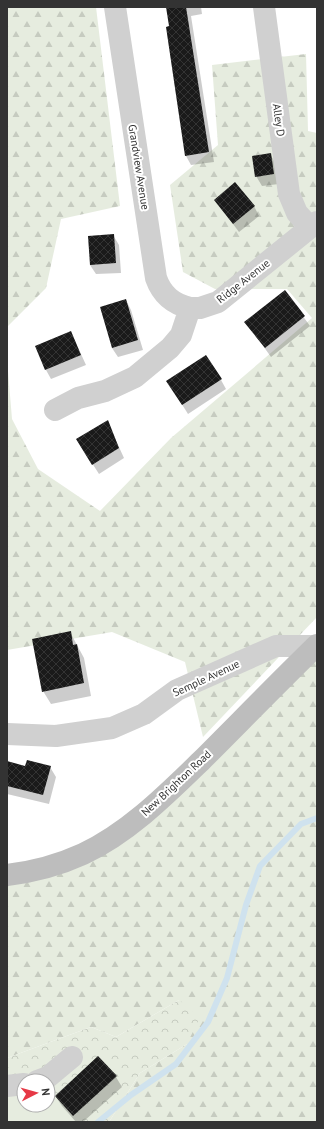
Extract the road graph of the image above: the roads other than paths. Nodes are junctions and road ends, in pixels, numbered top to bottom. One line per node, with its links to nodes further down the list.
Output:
1 (115, 7): 4 (street, Grandview Avenue)
2 (264, 7): 3 (street, Alley D)
3 (314, 224): 4 (street, Ridge Avenue)
4 (190, 308): 5 (street)
5 (55, 410)
6 (316, 646): 7 (street, Semple Avenue); 8 (street, New Brighton Road)
7 (7, 734)
8 (7, 875)
9 (72, 1057): 10 (street)
10 (53, 1073)

